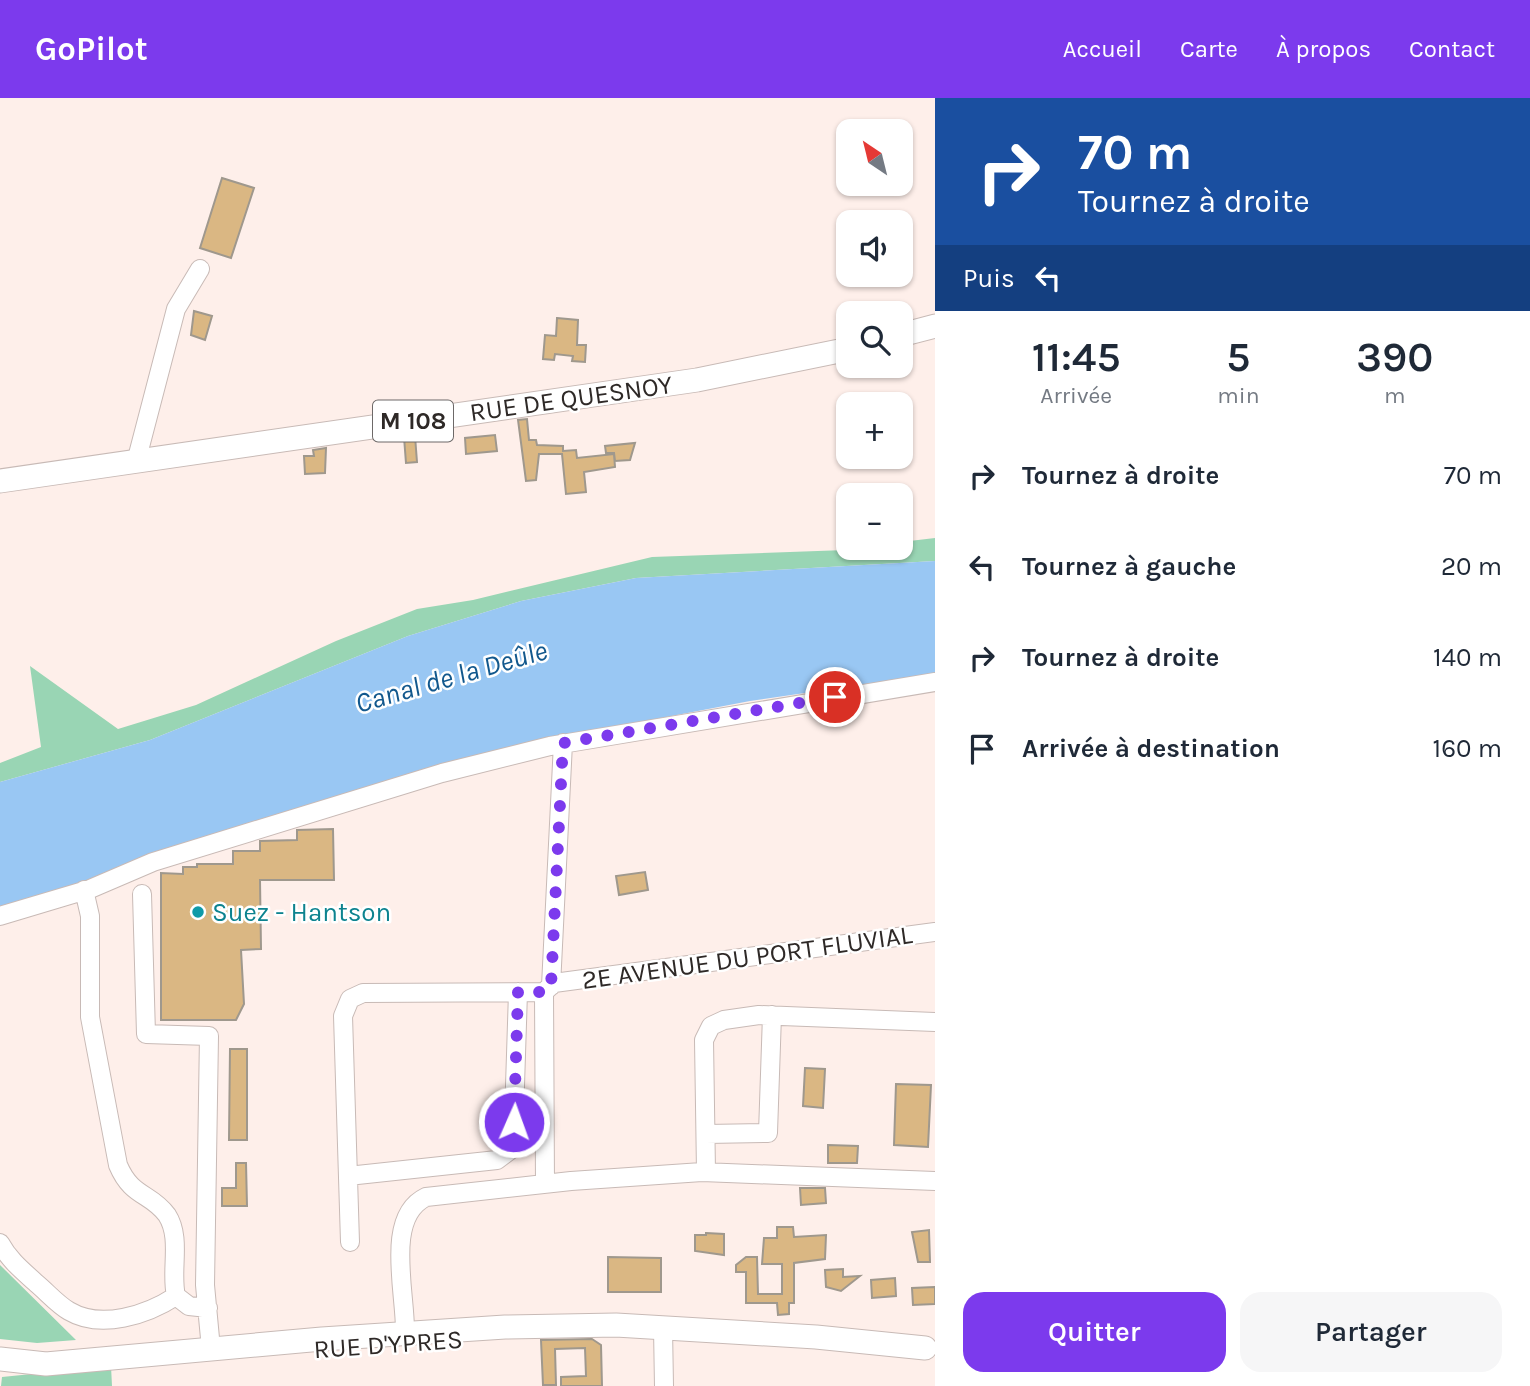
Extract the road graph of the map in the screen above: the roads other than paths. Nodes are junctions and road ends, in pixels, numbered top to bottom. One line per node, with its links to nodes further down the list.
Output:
1 (200, 269): 5 (street)
2 (935, 326): 3 (main road)
3 (913, 332)
4 (836, 352): 5 (main road, RUE DE QUESNOY / M 108)
5 (136, 462): 6 (main road, RUE DE QUESNOY / M 108)
6 (2, 482)
7 (935, 682): 8 (street)
8 (563, 743): 9 (street); 13 (street)
9 (84, 890): 11 (street); 24 (street)
10 (142, 894): 25 (street)
11 (0, 916)
12 (935, 932): 13 (street, 2E AVENUE DU PORT FLUVIAL)
13 (547, 989): 14 (street, 2E AVENUE DU PORT FLUVIAL); 21 (street)
14 (518, 992): 19 (street); 19 (street, 2E AVENUE DU PORT FLUVIAL)
15 (772, 1016): 16 (street); 17 (street); 17 (street)
16 (935, 1022)
17 (706, 1133): 18 (street)
18 (706, 1172): 20 (street); 21 (street)
19 (348, 1176): 22 (street, 2E AVENUE DU PORT FLUVIAL)
20 (935, 1181)
21 (545, 1184): 28 (street)
22 (350, 1242)
23 (0, 1243): 24 (street)
24 (176, 1296): 25 (street)
25 (208, 1308): 31 (street)
26 (531, 1327): 27 (main road, RUE D'YPRES); 28 (main road, RUE D'YPRES); 29 (main road, RUE D'YPRES)
27 (663, 1328): 30 (main road, RUE D'YPRES); 35 (street)
28 (405, 1333): 29 (main road, RUE D'YPRES)
29 (244, 1347): 31 (main road, RUE D'YPRES)
30 (930, 1348)
31 (211, 1349): 33 (main road, RUE D'YPRES)
32 (0, 1359): 33 (main road, RUE D'YPRES)
33 (81, 1361): 34 (main road, RUE D'YPRES)
34 (0, 1373)
35 (664, 1386)

